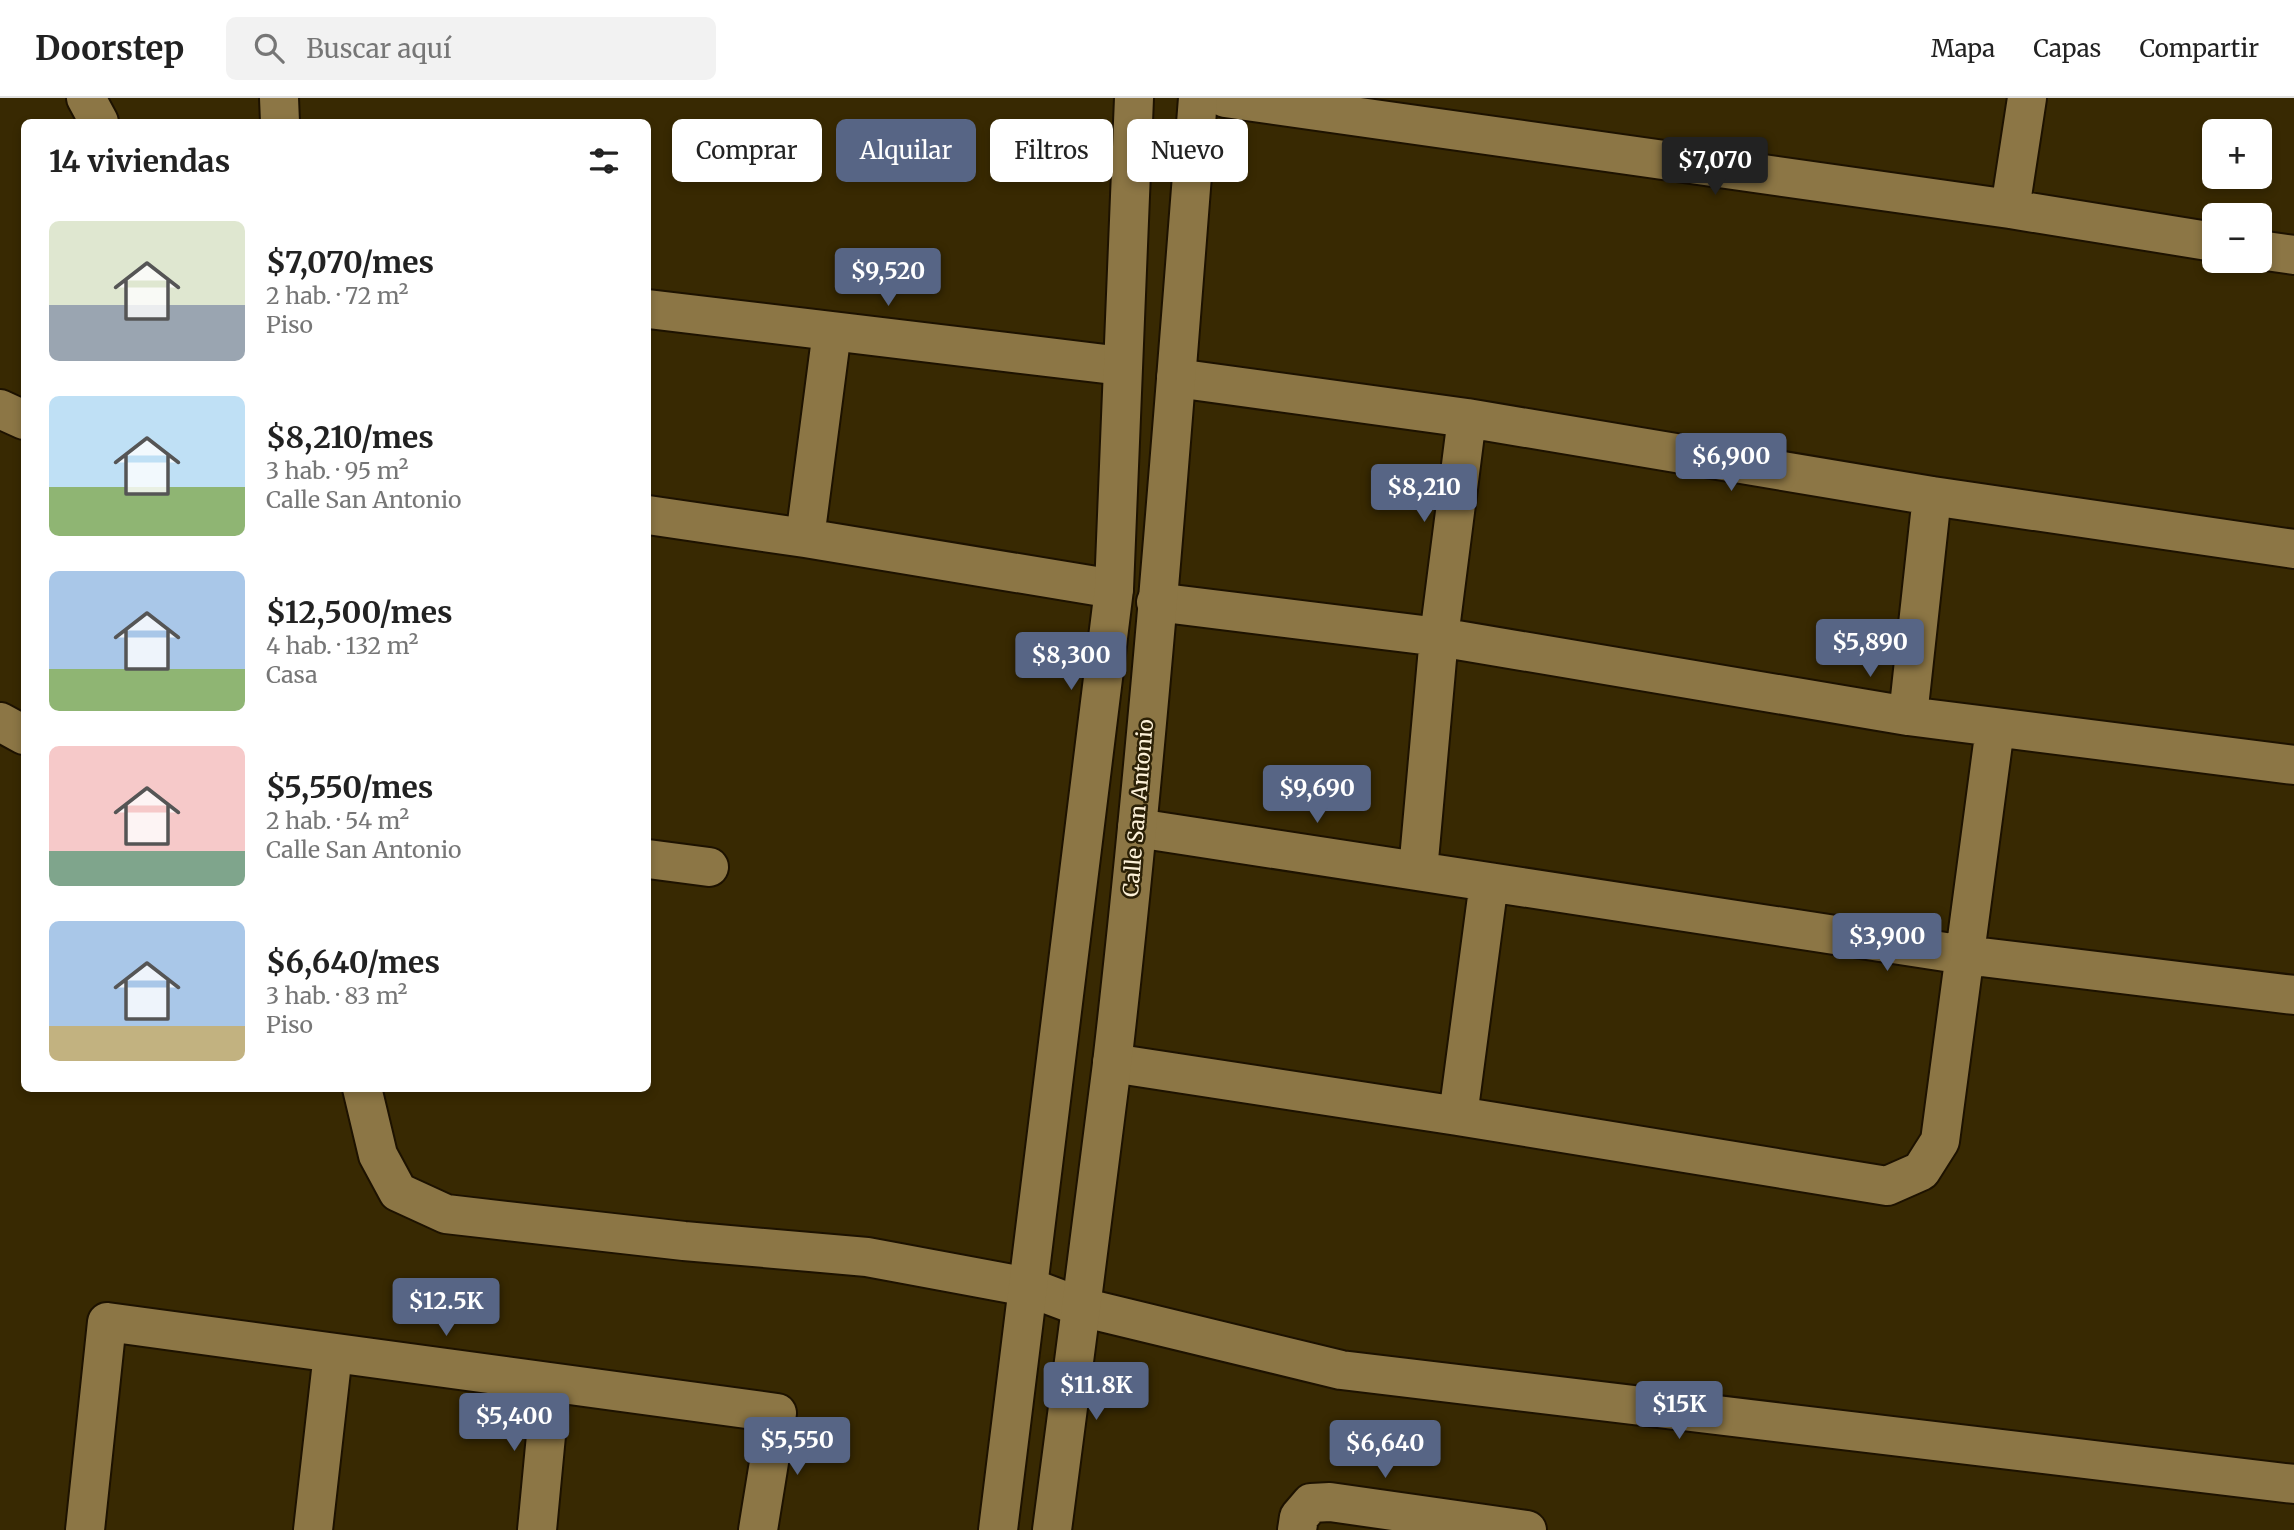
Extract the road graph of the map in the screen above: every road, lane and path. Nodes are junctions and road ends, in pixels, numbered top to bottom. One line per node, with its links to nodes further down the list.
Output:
1 (86, 98): 7 (street)
2 (279, 98): 8 (street)
3 (1134, 98): 15 (street)
4 (1198, 98): 16 (street, Calle San Antonio)
5 (1226, 98): 9 (street)
6 (2027, 98): 9 (street)
7 (97, 119)
8 (281, 119)
9 (2010, 209): 10 (street)
10 (2202, 240)
11 (2272, 252): 12 (street)
12 (2294, 255)
13 (651, 309): 14 (street)
14 (832, 331): 15 (street); 22 (street)
15 (1122, 366): 24 (street)
16 (1176, 378): 18 (street); 25 (street, Calle San Antonio)
17 (0, 409): 19 (street)
18 (1467, 418): 20 (street); 26 (street)
19 (21, 420)
20 (1932, 496): 23 (street); 27 (street)
21 (651, 515): 22 (street)
22 (805, 538): 24 (street)
23 (2294, 549)
24 (1114, 589): 42 (street)
25 (1156, 602): 26 (street); 32 (street, Calle San Antonio)
26 (1439, 637): 27 (street); 35 (street)
27 (1908, 716): 29 (street)
28 (0, 722): 30 (street)
29 (1995, 728): 31 (street); 37 (street)
30 (21, 733)
31 (2294, 765)
32 (1137, 828): 35 (street); 39 (street, Calle San Antonio)
33 (651, 859): 34 (street)
34 (709, 867)
35 (1418, 871): 36 (street)
36 (1489, 882): 37 (street); 41 (street)
37 (1965, 955): 38 (street); 41 (street)
38 (2294, 995)
39 (1112, 1063): 41 (street); 43 (street, Calle San Antonio)
40 (363, 1092): 42 (street)
41 (1458, 1116)
42 (1028, 1287): 43 (street); 51 (street)
43 (1081, 1307): 46 (street); 52 (street, Calle San Antonio)
44 (333, 1353): 45 (street); 47 (street); 48 (street)
45 (551, 1383): 49 (street); 50 (street)
46 (2294, 1484)
47 (85, 1530)
48 (313, 1530)
49 (537, 1530)
50 (758, 1530)
51 (998, 1530)
52 (1052, 1530)
53 (1297, 1530): 54 (street)
54 (1527, 1530)

